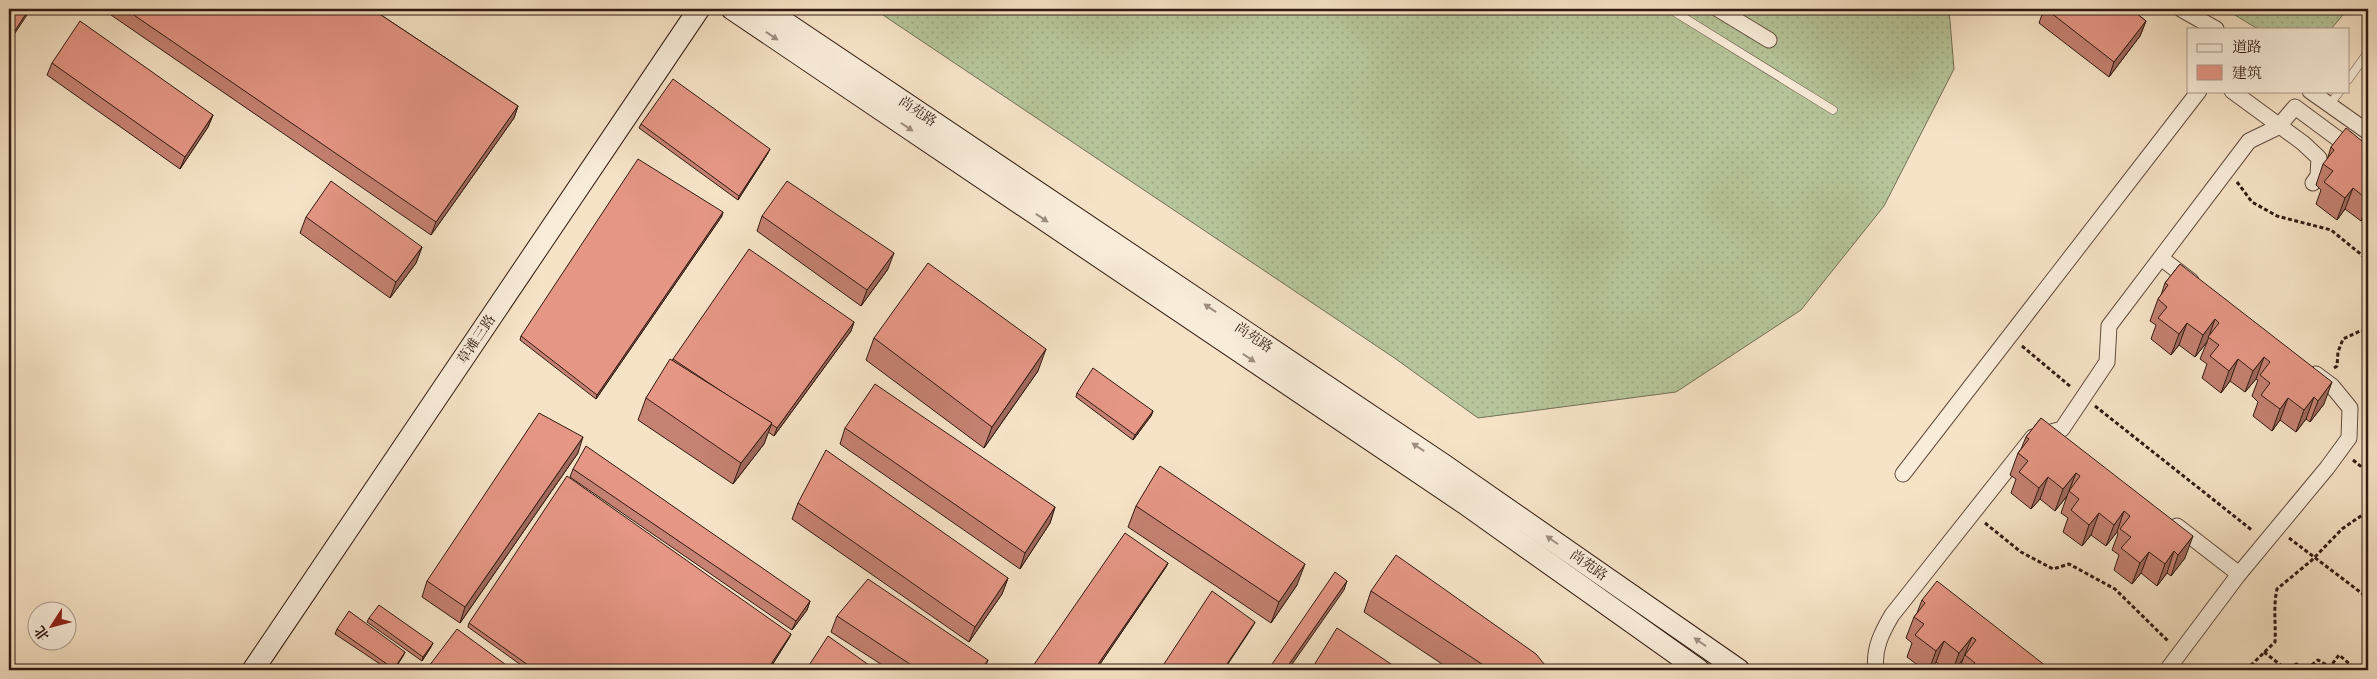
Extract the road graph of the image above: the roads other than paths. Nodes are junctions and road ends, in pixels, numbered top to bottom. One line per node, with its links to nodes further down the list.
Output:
1 (699, 9): 29 (main road, 草滩三路)
2 (732, 9): 30 (main road, 尚苑路, one-way to 30)
3 (765, 9): 31 (main road, 尚苑路, one-way to 3)
4 (1670, 9): 16 (lane)
5 (1718, 9): 8 (street)
6 (2181, 9): 7 (street)
7 (2214, 28)
8 (1769, 40)
9 (2368, 52): 10 (lane)
10 (2350, 77)
11 (2198, 92): 24 (street)
12 (2233, 92): 17 (street)
13 (2311, 92): 15 (street)
14 (2339, 92): 15 (lane)
15 (2329, 105): 18 (street)
16 (1833, 110)
17 (2278, 127): 19 (street); 20 (street); 21 (street)
18 (2368, 132)
19 (2368, 161)
20 (2313, 183)
21 (2161, 258): 22 (street); 27 (street)
22 (2200, 288)
23 (2304, 365): 26 (street)
24 (1903, 474)
25 (2168, 520): 26 (street)
26 (2239, 574): 33 (street)
27 (1919, 581): 28 (street); 32 (street)
28 (1934, 593)
29 (253, 670)
30 (1699, 670)
31 (1739, 670)
32 (1876, 670)
33 (2167, 670)

